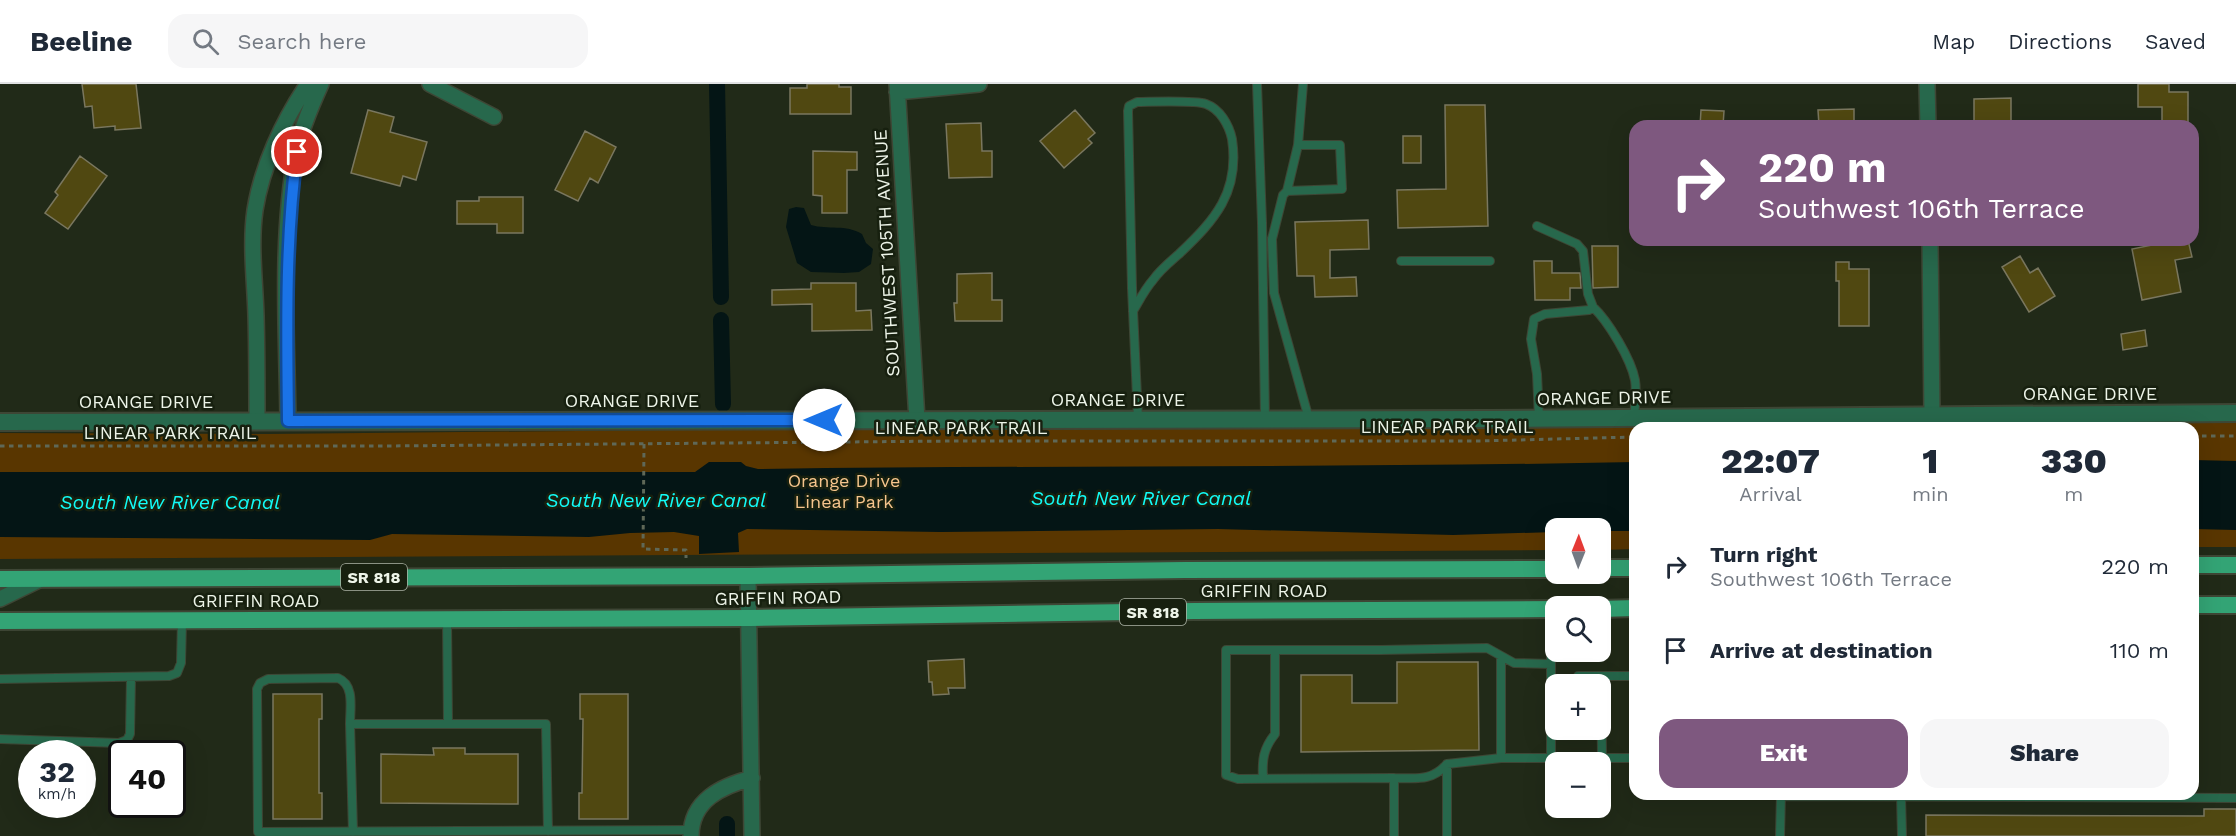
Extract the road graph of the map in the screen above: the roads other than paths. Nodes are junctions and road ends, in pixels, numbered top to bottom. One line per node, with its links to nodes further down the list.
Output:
1 (308, 84): 27 (street)
2 (321, 84): 28 (street)
3 (430, 84): 9 (street)
4 (979, 84): 8 (street)
5 (1257, 84): 24 (lane)
6 (1303, 84): 11 (lane)
7 (1927, 84): 10 (street)
8 (897, 88): 26 (street, SOUTHWEST 105TH AVENUE)
9 (494, 117)
10 (1928, 120)
11 (1298, 145): 12 (lane); 12 (lane)
12 (1287, 191): 25 (lane)
13 (1537, 226): 17 (lane)
14 (1930, 246): 20 (street)
15 (1401, 261): 16 (lane)
16 (1490, 261)
17 (1593, 307): 21 (lane); 22 (lane)
18 (1133, 311): 18 (lane); 23 (lane)
19 (2236, 412): 20 (street, ORANGE DRIVE)
20 (1932, 415): 21 (street, ORANGE DRIVE)
21 (1634, 417): 22 (street, ORANGE DRIVE)
22 (1539, 418): 25 (street, ORANGE DRIVE)
23 (1138, 419): 24 (street, ORANGE DRIVE); 26 (street, ORANGE DRIVE)
24 (1265, 419): 25 (street, ORANGE DRIVE)
25 (1309, 419)
26 (917, 420): 28 (street, ORANGE DRIVE)
27 (257, 421): 28 (street, ORANGE DRIVE); 29 (street, ORANGE DRIVE)
28 (288, 421)
29 (0, 422)
30 (2199, 565): 31 (main road)
31 (2236, 565)
32 (1545, 568): 35 (main road, GRIFFIN ROAD / SR 818)
33 (1611, 568): 34 (main road)
34 (1629, 568)
35 (748, 576): 37 (main road, GRIFFIN ROAD / SR 818); 44 (street)
36 (0, 579): 37 (main road, GRIFFIN ROAD / SR 818)
37 (42, 579): 38 (street)
38 (0, 599)
39 (2199, 605): 40 (main road)
40 (2236, 605)
41 (1629, 608): 43 (main road)
42 (1545, 609): 44 (main road, GRIFFIN ROAD / SR 818)
43 (1611, 609)
44 (750, 618): 46 (main road, GRIFFIN ROAD / SR 818); 64 (street)
45 (182, 620): 46 (main road, GRIFFIN ROAD / SR 818); 47 (main road, GRIFFIN ROAD / SR 818); 53 (lane)
46 (447, 620): 56 (lane)
47 (0, 621)
48 (1275, 650): 49 (lane); 66 (lane); 66 (lane)
49 (1501, 657): 50 (lane); 59 (lane)
50 (1551, 664): 58 (lane)
51 (1611, 676): 52 (lane)
52 (1629, 676)
53 (131, 677): 54 (lane); 57 (lane)
54 (0, 679)
55 (350, 724): 56 (lane); 72 (lane); 72 (lane)
56 (448, 724): 71 (lane)
57 (0, 739)
58 (1551, 752)
59 (1502, 758): 60 (lane); 63 (lane)
60 (1545, 758)
61 (1611, 758): 62 (lane)
62 (1629, 758)
63 (1447, 764): 65 (lane); 76 (lane)
64 (752, 778): 73 (street); 74 (street)
65 (1394, 778): 66 (lane); 75 (lane)
66 (1263, 779)
67 (2199, 797): 68 (lane)
68 (2236, 798)
69 (1781, 800): 77 (lane)
70 (1902, 800): 78 (lane)
71 (548, 831): 72 (lane); 73 (lane)
72 (353, 832)
73 (691, 833)
74 (752, 836)
75 (1394, 836)
76 (1447, 836)
77 (1780, 836)
78 (1902, 836)

